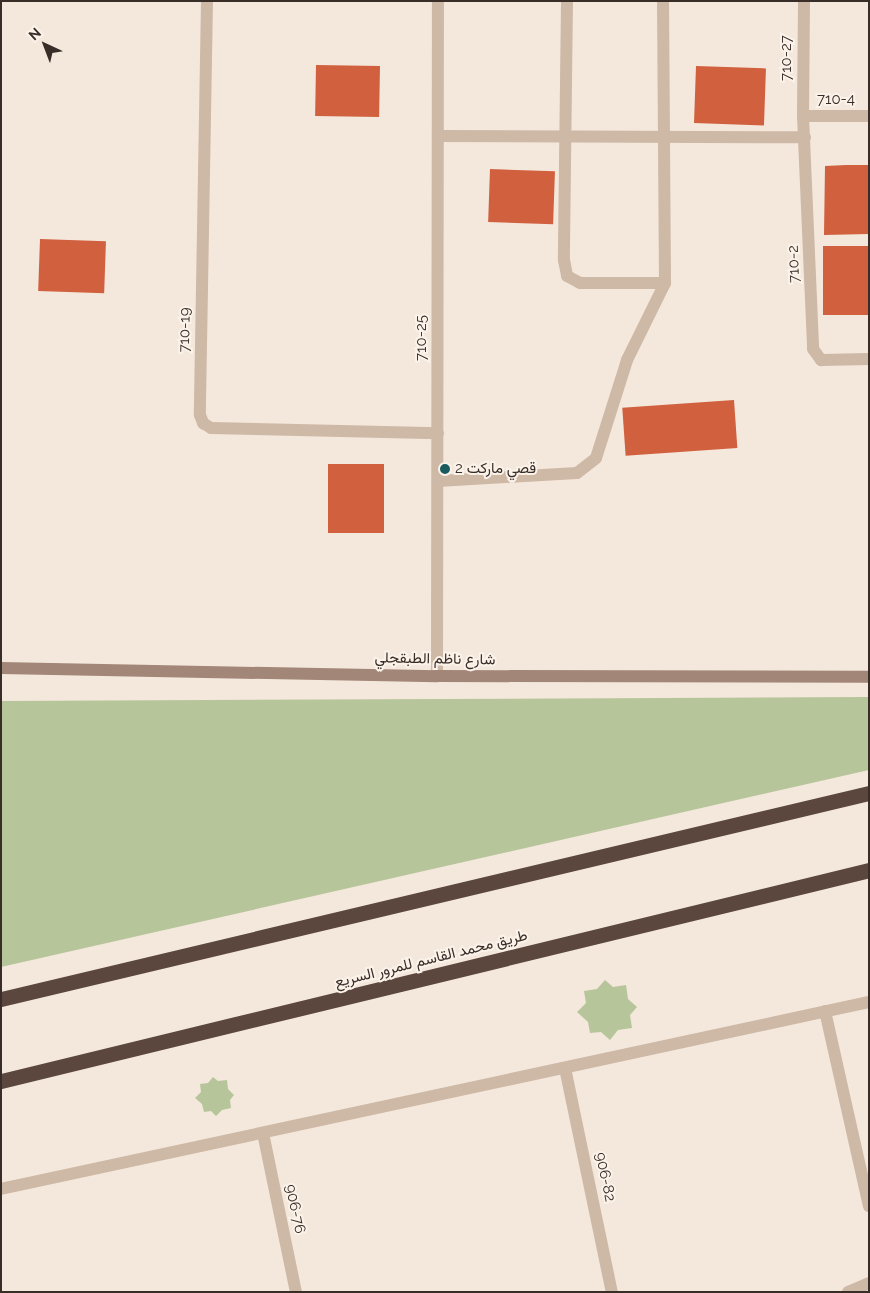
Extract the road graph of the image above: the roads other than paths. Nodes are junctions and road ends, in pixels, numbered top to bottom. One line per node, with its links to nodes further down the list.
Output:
1 (207, 1): 14 (street, 710-19)
2 (438, 1): 8 (street, 710-25)
3 (567, 1): 9 (street)
4 (663, 1): 10 (street)
5 (804, 1): 6 (street, 710-27)
6 (804, 116): 7 (street, 710-4); 11 (street, 710-2)
7 (869, 116)
8 (438, 136): 9 (street); 14 (street, 710-25)
9 (568, 136): 10 (street); 12 (street)
10 (665, 136): 11 (street); 12 (street)
11 (805, 137): 13 (street, 710-2)
12 (665, 283): 15 (street)
13 (869, 359)
14 (438, 433): 15 (street, 710-25)
15 (438, 481): 17 (street, 710-25)
16 (1, 668): 17 (street, شارع ناظم الطبقجلي)
17 (437, 676): 18 (street, شارع ناظم الطبقجلي)
18 (869, 676)
19 (869, 793): 21 (highway)
20 (869, 870): 25 (highway, طريق محمد القاسم للمرور السريع)
21 (1, 999)
22 (869, 1002): 23 (street)
23 (825, 1011): 24 (street); 28 (street)
24 (565, 1068): 26 (street); 31 (street, 906-82)
25 (1, 1081)
26 (263, 1133): 27 (street); 30 (street, 906-76)
27 (1, 1189)
28 (869, 1206)
29 (869, 1283): 32 (street)
30 (296, 1292)
31 (612, 1292)
32 (848, 1292)

